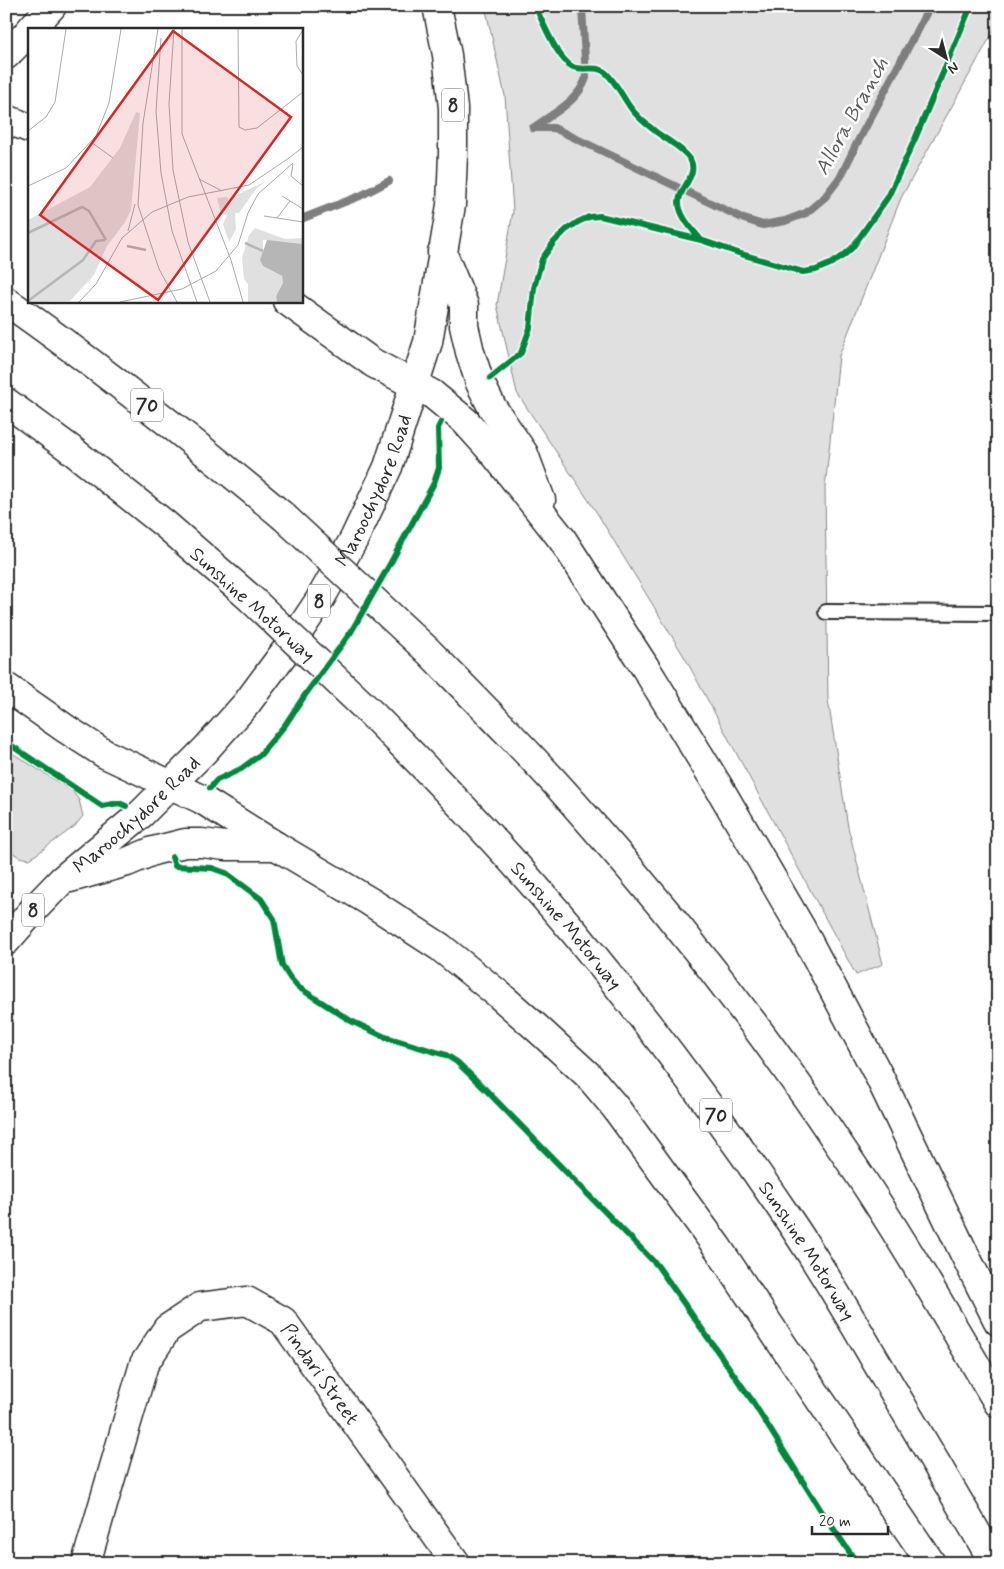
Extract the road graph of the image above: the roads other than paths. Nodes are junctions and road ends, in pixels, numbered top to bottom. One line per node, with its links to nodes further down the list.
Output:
1 (52, 6): 3 (main road)
2 (437, 6): 8 (main road, Maroochydore Road / 8)
3 (30, 28)
4 (28, 30): 5 (main road)
5 (19, 39)
6 (6, 119): 7 (main road)
7 (28, 128)
8 (442, 252): 11 (main road, Maroochydore Road / 8); 13 (main road)
9 (6, 301): 22 (main road, 70, bridge)
10 (288, 302): 11 (main road)
11 (415, 384): 13 (main road); 17 (main road, Maroochydore Road / 8)
12 (6, 402): 26 (main road, Sunshine Motorway / 70, bridge)
13 (547, 519): 21 (main road)
14 (826, 612): 15 (lane)
15 (998, 613)
16 (6, 687): 17 (main road)
17 (170, 785): 18 (main road); 19 (main road, Maroochydore Road / 8)
18 (276, 846): 19 (main road); 25 (main road)
19 (62, 880): 20 (main road, Maroochydore Road / 8)
20 (6, 941)
21 (998, 1321)
22 (998, 1403)
23 (86, 1563): 24 (main road, Pindari Street)
24 (456, 1563)
25 (931, 1563)
26 (994, 1563)

